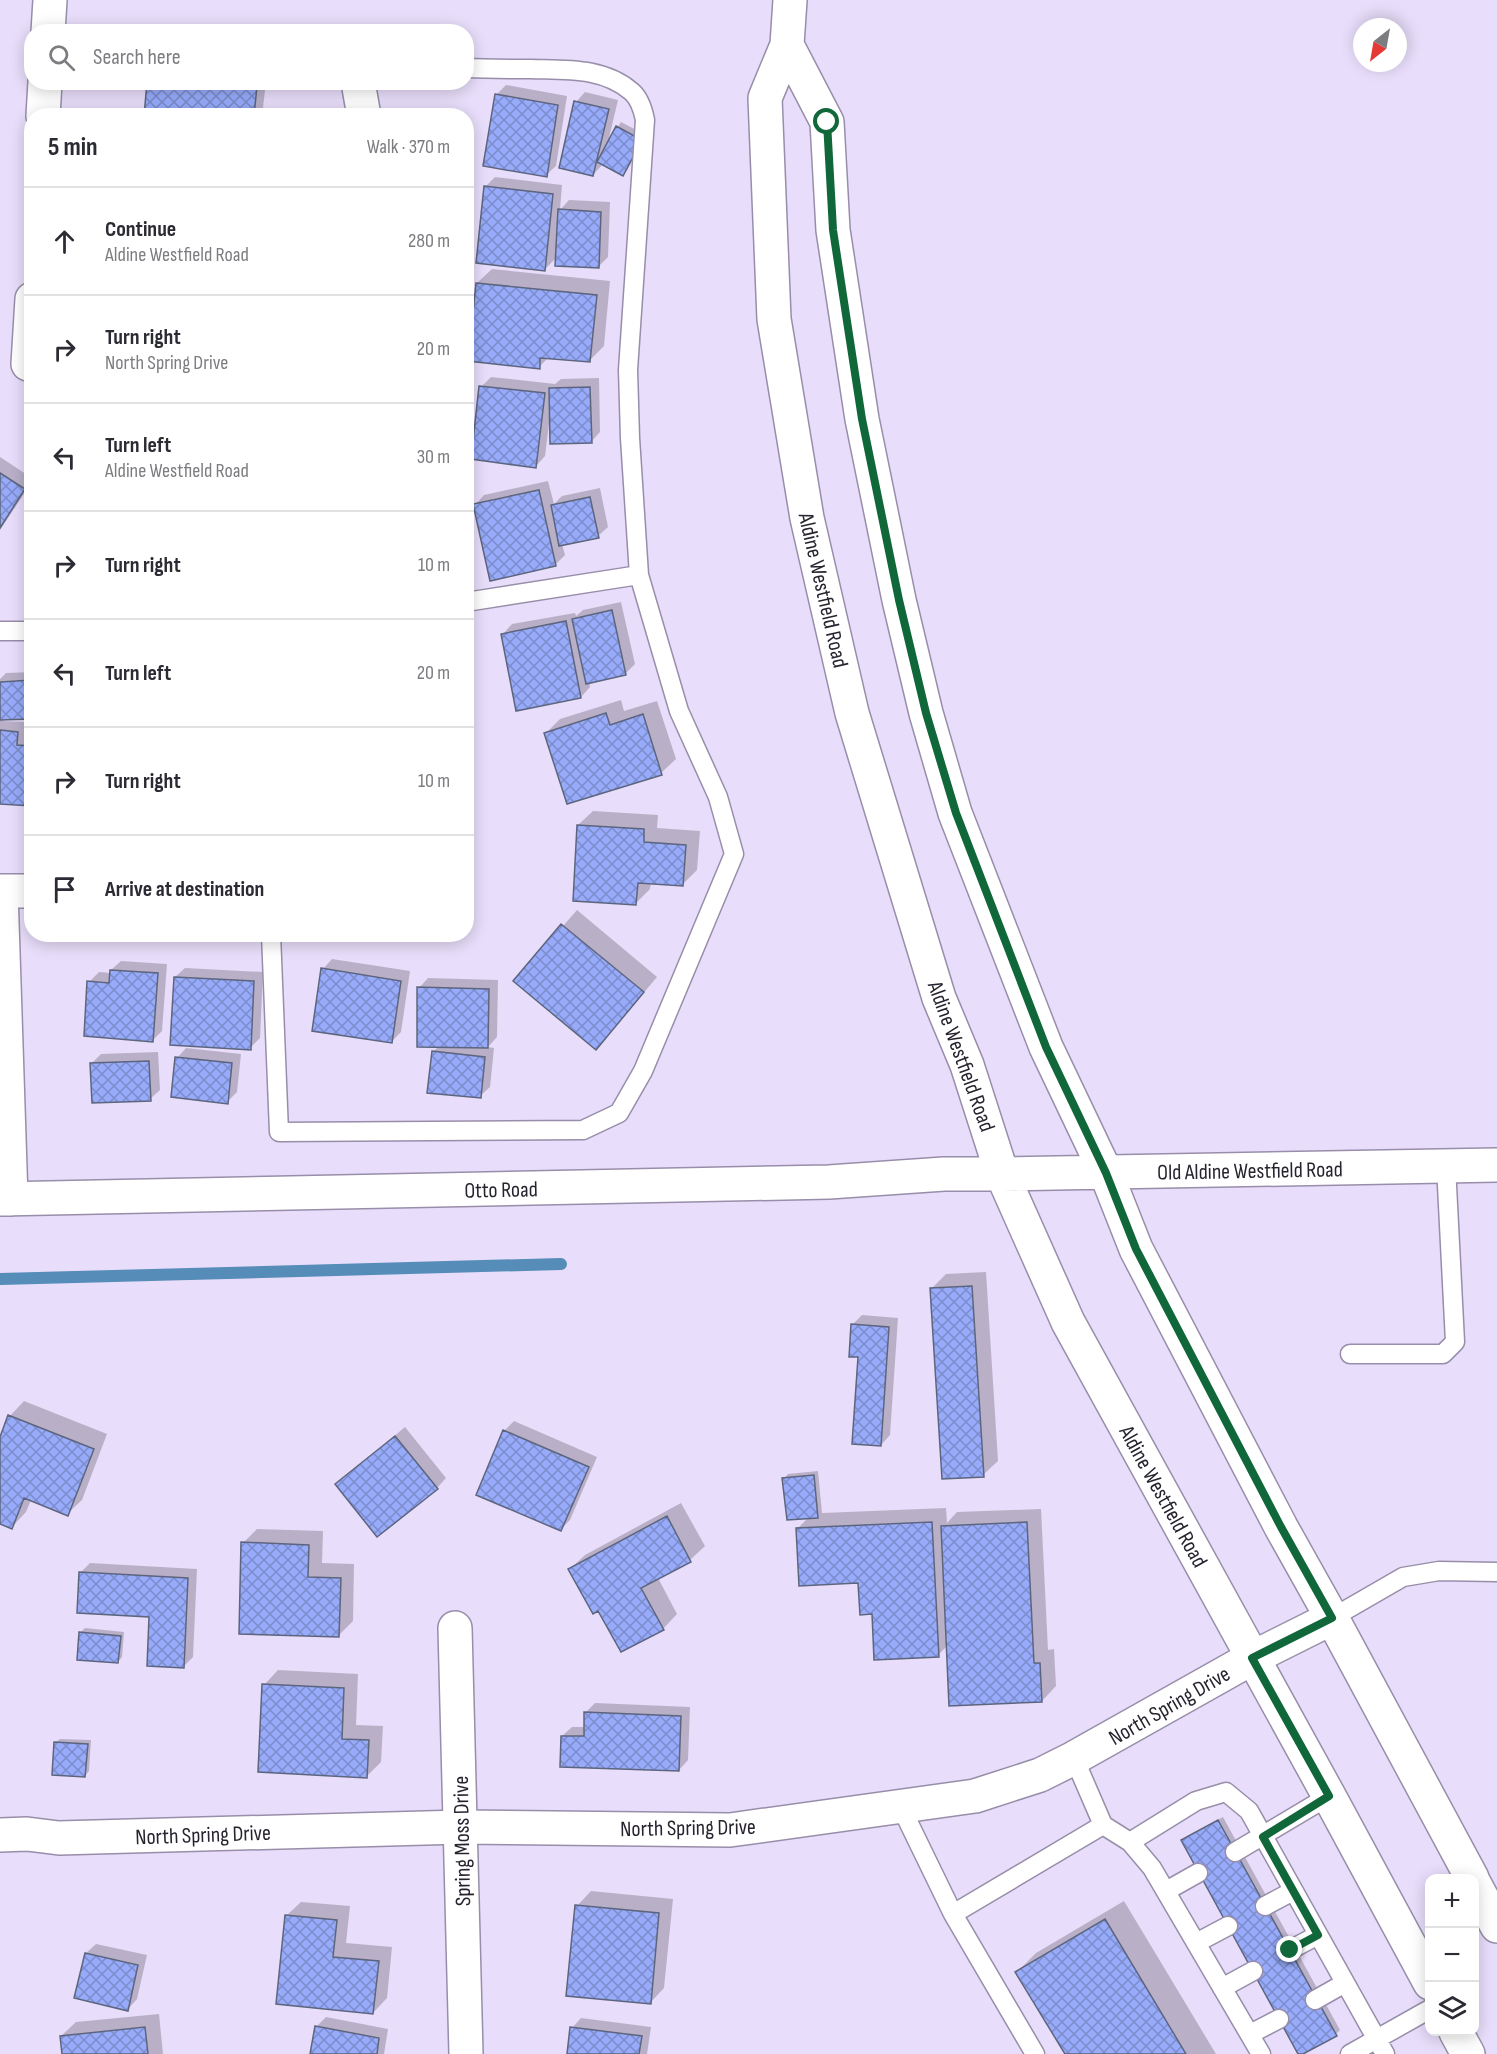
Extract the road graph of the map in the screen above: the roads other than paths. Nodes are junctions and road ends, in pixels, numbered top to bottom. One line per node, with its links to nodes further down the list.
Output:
1 (50, 0): 3 (main road)
2 (790, 0): 4 (main road, Aldine Westfield Road)
3 (48, 24)
4 (787, 45): 19 (main road); 20 (main road, Aldine Westfield Road)
5 (474, 68): 10 (lane)
6 (45, 90): 8 (main road)
7 (359, 90): 9 (main road)
8 (43, 108)
9 (363, 108)
10 (639, 575): 11 (lane); 16 (lane)
11 (474, 601)
12 (0, 631): 13 (lane)
13 (24, 631)
14 (0, 891): 15 (main road); 21 (main road)
15 (24, 891)
16 (271, 942)
17 (1497, 1164): 18 (main road, Old Aldine Westfield Road)
18 (1446, 1166): 19 (main road, Old Aldine Westfield Road); 22 (lane)
19 (1106, 1173): 20 (main road, Old Aldine Westfield Road); 24 (main road)
20 (1002, 1174): 21 (main road, Otto Road); 26 (main road, Aldine Westfield Road)
21 (5, 1199)
22 (1350, 1354)
23 (1497, 1572): 24 (lane)
24 (1332, 1618): 26 (main road, North Spring Drive); 37 (main road)
25 (455, 1628): 31 (main road, Spring Moss Drive)
26 (1252, 1658): 27 (main road, North Spring Drive); 28 (main road, Aldine Westfield Road)
27 (1074, 1758): 29 (main road, North Spring Drive); 30 (lane)
28 (1329, 1796): 33 (lane); 49 (main road, Aldine Westfield Road)
29 (901, 1808): 31 (main road, North Spring Drive); 42 (lane)
30 (1103, 1825): 34 (lane); 42 (lane)
31 (461, 1827): 32 (main road, North Spring Drive); 58 (main road, Spring Moss Drive)
32 (0, 1834)
33 (1263, 1837): 34 (lane); 35 (lane); 39 (lane)
34 (1130, 1842): 38 (lane)
35 (1235, 1852)
36 (1198, 1873): 38 (lane)
37 (1470, 1874)
38 (1166, 1891): 46 (lane)
39 (1293, 1891): 41 (lane); 45 (lane)
40 (1479, 1892): 44 (main road)
41 (1265, 1906)
42 (953, 1914): 59 (lane)
43 (1228, 1926): 46 (lane)
44 (1497, 1926)
45 (1318, 1935): 47 (lane); 50 (lane)
46 (1196, 1943): 51 (lane)
47 (1290, 1950)
48 (1253, 1971): 51 (lane)
49 (1429, 1982)
50 (1345, 1983): 52 (lane); 57 (lane)
51 (1222, 1988): 55 (lane)
52 (1315, 2000)
53 (1425, 2012): 57 (lane)
54 (1279, 2019): 55 (lane)
55 (1250, 2034): 60 (lane)
56 (1459, 2036): 62 (main road)
57 (1380, 2047): 61 (lane)
58 (466, 2054)
59 (1035, 2054)
60 (1261, 2054)
61 (1350, 2054)
62 (1468, 2054)

